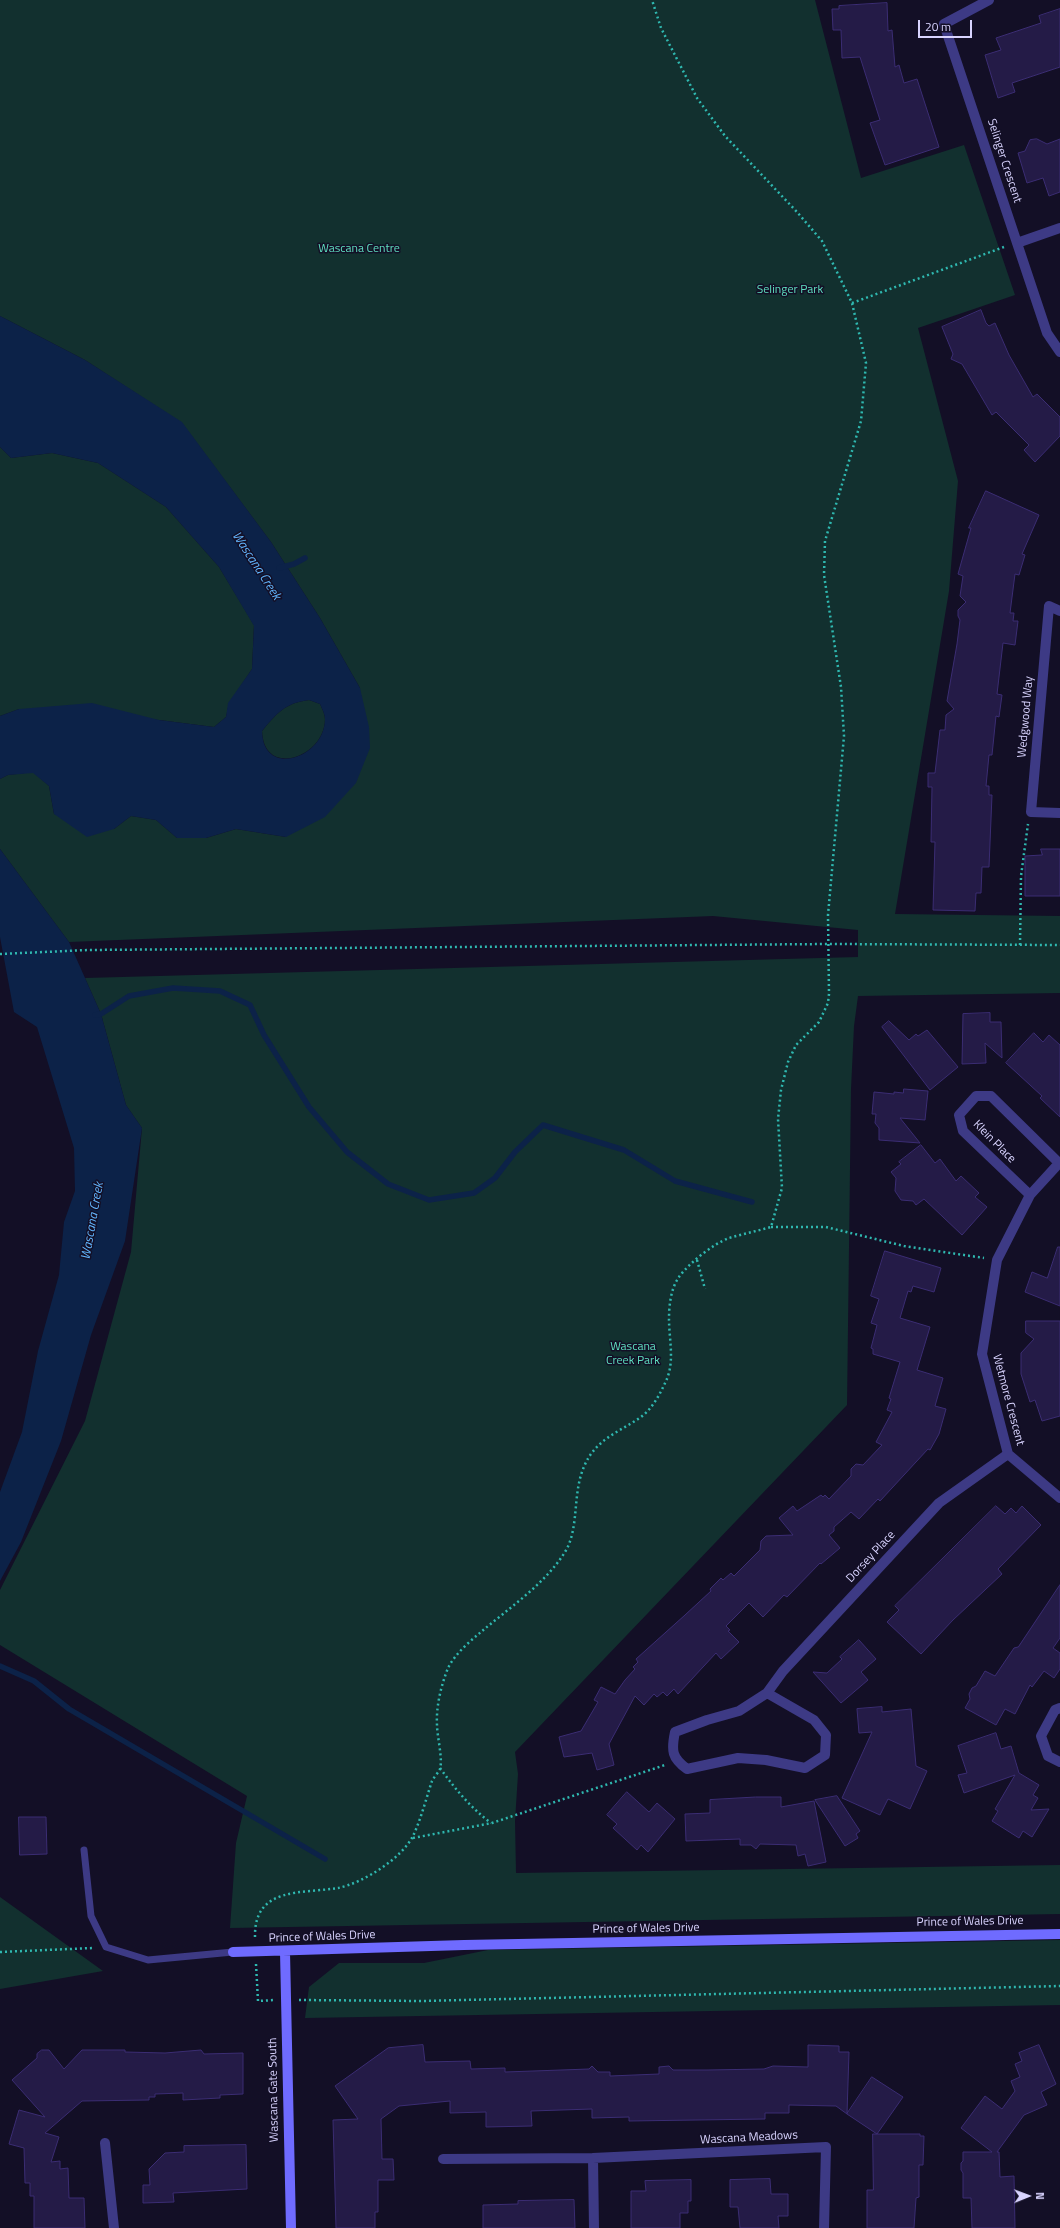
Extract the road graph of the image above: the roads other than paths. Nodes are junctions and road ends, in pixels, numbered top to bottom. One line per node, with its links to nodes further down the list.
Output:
1 (989, 0): 3 (street, Selinger Crescent)
2 (1060, 228): 3 (street)
3 (1017, 242): 4 (street, Selinger Crescent)
4 (1060, 352)
5 (1060, 611): 6 (street, Wedgwood Way)
6 (1060, 812)
7 (1060, 1162): 8 (street, Wetmore Crescent); 8 (street, Klein Place)
8 (1030, 1195): 9 (street, Wetmore Crescent)
9 (1008, 1454): 10 (street, Wetmore Crescent); 11 (street, Dorsey Place)
10 (1060, 1498)
11 (767, 1693): 11 (street, Dorsey Place)
12 (1060, 1708): 13 (street)
13 (1060, 1762)
14 (84, 1850): 16 (lane)
15 (1060, 1934): 17 (main road, Prince of Wales Drive)
16 (233, 1952): 17 (main road, Prince of Wales Drive)
17 (285, 1952): 22 (main road, Wascana Gate South)
18 (105, 2143): 21 (street)
19 (593, 2158): 20 (street, Wascana Meadows); 23 (street); 24 (street, Wascana Meadows)
20 (442, 2159)
21 (114, 2228)
22 (292, 2228)
23 (594, 2228)
24 (824, 2228)

